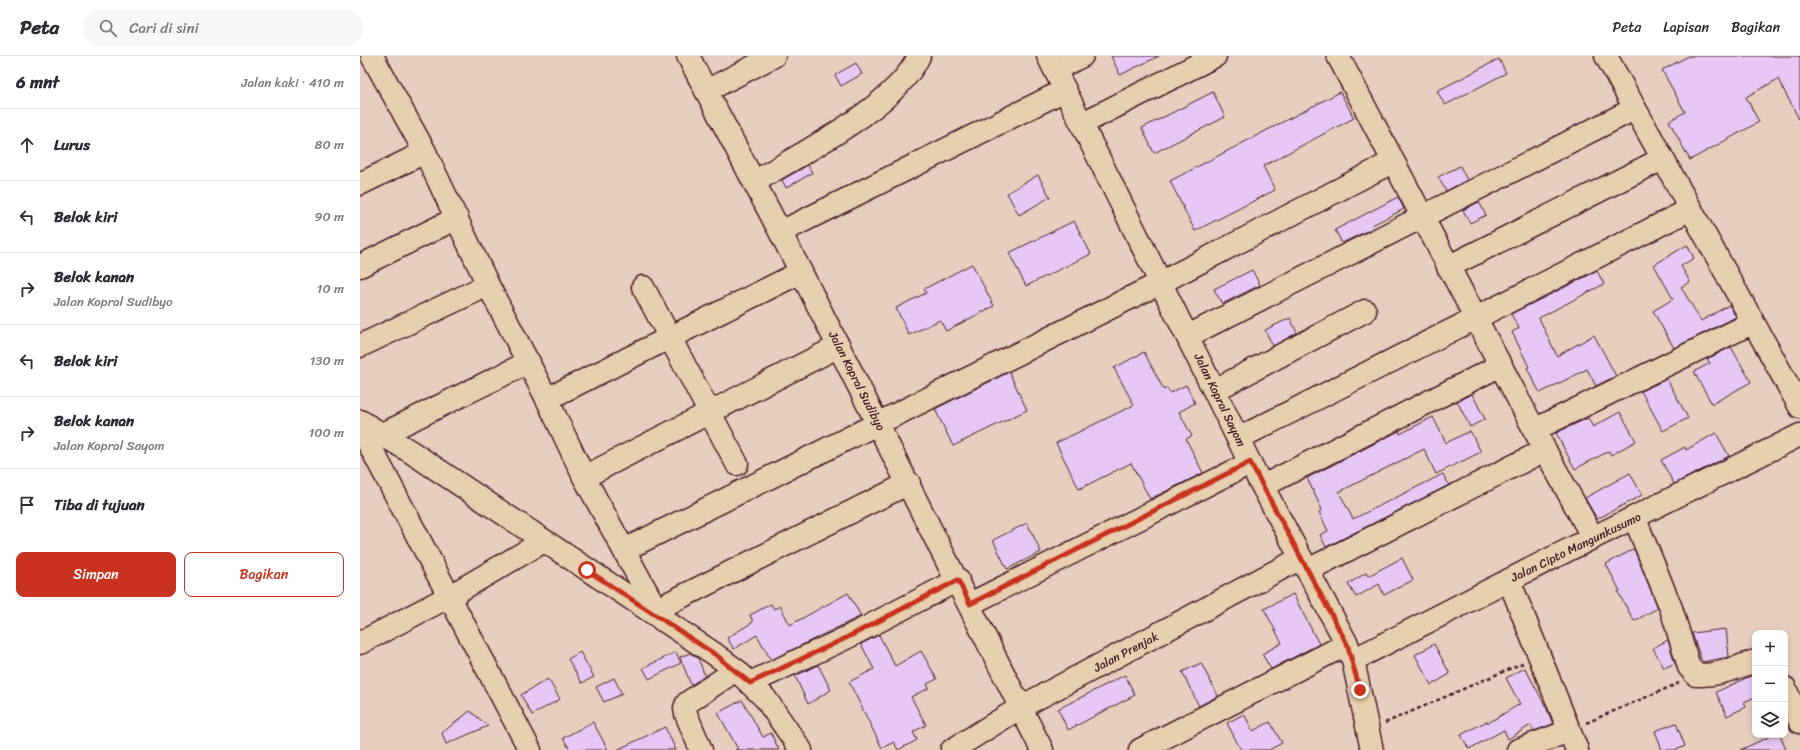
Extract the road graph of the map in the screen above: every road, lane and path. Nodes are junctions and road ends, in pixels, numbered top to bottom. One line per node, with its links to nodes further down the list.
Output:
1 (371, 56): 9 (street); 15 (street)
2 (688, 56): 12 (street, Jalan Kopral Sudibyo)
3 (774, 56): 12 (street)
4 (919, 56): 18 (street)
5 (1082, 56): 10 (street)
6 (1215, 56): 14 (street)
7 (1338, 56): 17 (street)
8 (1606, 56): 13 (street)
9 (360, 61)
10 (1051, 63): 11 (street, Jalan Kopral Sayom)
11 (1065, 90): 14 (street, Jalan Kopral Sayom); 23 (street)
12 (706, 91): 18 (street, Jalan Kopral Sudibyo)
13 (1634, 108): 16 (street); 21 (street)
14 (1083, 123): 27 (street, Jalan Kopral Sayom)
15 (425, 152): 19 (street); 22 (street)
16 (1662, 159): 20 (street); 25 (street)
17 (1392, 162): 21 (street); 27 (street)
18 (754, 182): 23 (street, Jalan Kopral Sudibyo)
19 (360, 184)
20 (1691, 209): 31 (street); 32 (street)
21 (1421, 217): 25 (street); 33 (street)
22 (457, 218): 24 (street); 28 (street)
23 (781, 232): 26 (street, Jalan Kopral Sudibyo)
24 (360, 266)
25 (1448, 267): 31 (street)
26 (801, 272): 34 (street); 36 (street, Jalan Kopral Sudibyo)
27 (1162, 282): 33 (street, Jalan Kopral Sayom); 44 (street)
28 (488, 285): 35 (street); 37 (street)
29 (643, 287): 34 (street)
30 (1365, 311): 39 (street)
31 (1475, 318): 38 (street); 49 (street)
32 (1752, 322): 41 (street); 46 (street)
33 (1188, 336): 39 (street, Jalan Kopral Sayom)
34 (670, 339): 40 (street); 42 (street)
35 (360, 346)
36 (839, 346): 42 (street); 44 (street, Jalan Kopral Sudibyo)
37 (529, 362): 40 (street); 47 (street)
38 (1501, 365): 46 (street); 55 (street)
39 (1215, 390): 49 (street, Jalan Kopral Sayom)
40 (548, 400): 53 (street)
41 (1800, 407)
42 (708, 412): 52 (street); 53 (street)
43 (360, 421): 47 (street)
44 (878, 423): 54 (street, Jalan Kopral Sudibyo); 59 (street)
45 (360, 427): 63 (street)
46 (1534, 430): 50 (street)
47 (383, 434): 58 (street)
48 (1800, 435): 56 (street, Jalan Cipto Mangunkusumo)
49 (1239, 438): 51 (street, Jalan Kopral Sayom)
50 (1545, 450): 57 (street); 60 (street, Jalan Prenjak)
51 (1250, 462): 55 (street, Jalan Kopral Sayom); 64 (street)
52 (737, 464)
53 (584, 478): 59 (street)
54 (909, 483): 61 (street, Jalan Kopral Sudibyo); 65 (street)
55 (1263, 486): 60 (street, Jalan Kopral Sayom)
56 (1635, 519): 57 (street, Jalan Cipto Mangunkusumo); 70 (street)
57 (1593, 538): 62 (street, Jalan Cipto Mangunkusumo)
58 (544, 541): 63 (street); 65 (street)
59 (624, 550): 65 (street)
60 (1304, 564): 67 (street, Jalan Kopral Sayom); 73 (street, Jalan Prenjak)
61 (958, 580): 64 (street, Jalan Kopral Sudibyo); 71 (street)
62 (1509, 580): 67 (street, Jalan Cipto Mangunkusumo); 68 (street)
63 (450, 596): 66 (street); 77 (street)
64 (970, 604): 73 (street, Jalan Kopral Sudibyo)
65 (660, 614): 71 (street)
66 (360, 643)
67 (1350, 652): 75 (street, Jalan Kopral Sayom); 82 (street, Jalan Cipto Mangunkusumo)
68 (1540, 656): 75 (path); 76 (street)
69 (1752, 662): 70 (street)
70 (1696, 676): 76 (path)
71 (743, 677): 78 (street); 79 (street)
72 (1788, 695): 74 (street)
73 (1021, 707): 80 (street, Jalan Prenjak); 81 (street, Jalan Kopral Sudibyo)
74 (1800, 722)
75 (1370, 740)
76 (1573, 740): 83 (street)
77 (530, 750)
78 (701, 750)
79 (801, 750)
80 (952, 750)
81 (1042, 750)
82 (1140, 750)
83 (1518, 750)

